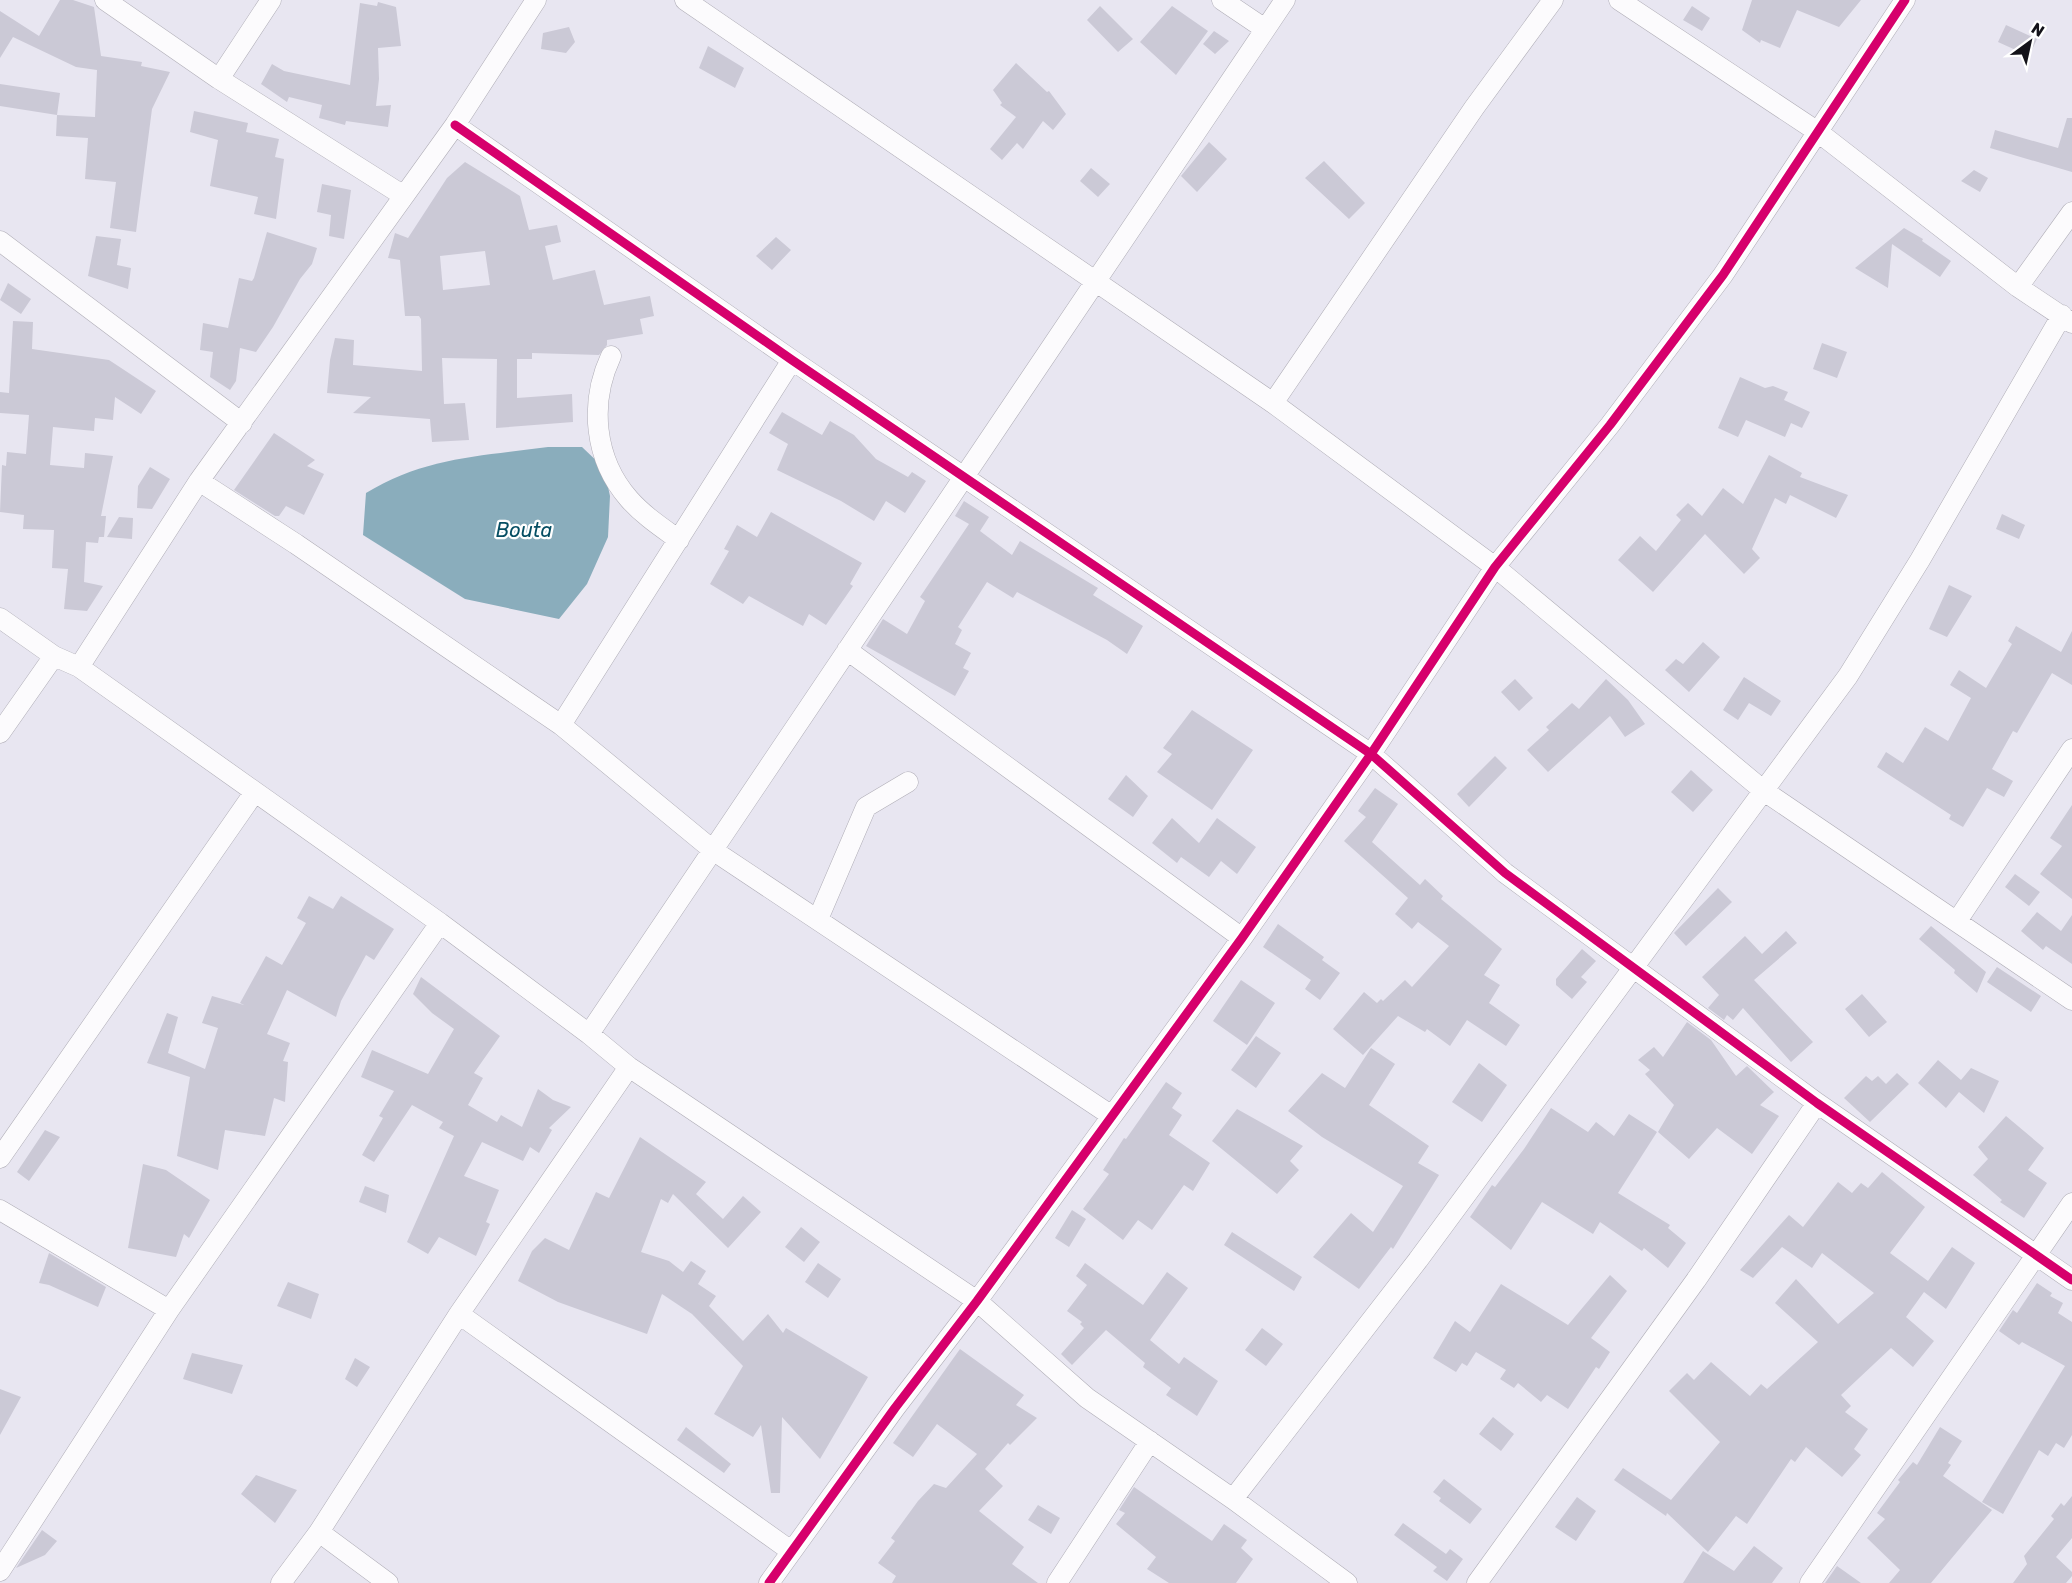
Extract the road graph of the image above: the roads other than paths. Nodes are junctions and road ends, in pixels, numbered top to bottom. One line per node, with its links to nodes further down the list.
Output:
1 (105, 0): 11 (street)
2 (271, 0): 11 (street)
3 (536, 0): 12 (street)
4 (685, 0): 17 (street)
5 (1222, 0): 10 (street)
6 (1285, 0): 10 (street)
7 (1553, 0): 22 (street)
8 (1619, 0): 13 (street)
9 (1905, 0): 13 (street)
10 (1265, 29): 17 (street)
11 (219, 79): 14 (street)
12 (455, 125): 14 (street); 21 (street)
13 (1818, 132): 18 (street); 27 (street)
14 (404, 196): 23 (street)
15 (2072, 212): 18 (street)
16 (0, 241): 23 (street)
17 (1094, 281): 22 (street); 24 (street)
18 (2018, 287): 19 (street)
19 (2067, 319): 37 (street)
20 (611, 356): 26 (street)
21 (792, 360): 24 (street); 26 (street)
22 (1273, 403): 27 (street)
23 (242, 423): 25 (street)
24 (966, 478): 29 (street); 34 (street)
25 (199, 481): 31 (street); 32 (street)
26 (679, 540): 32 (street)
27 (1495, 567): 34 (street); 37 (street)
28 (0, 618): 30 (street)
29 (847, 650): 39 (street); 43 (street)
30 (54, 656): 31 (street); 33 (street)
31 (79, 667): 38 (street)
32 (561, 725): 39 (street)
33 (0, 733)
34 (1371, 754): 43 (street); 44 (street)
35 (2069, 758): 41 (street)
36 (908, 782): 40 (street)
37 (1764, 791): 41 (street); 44 (street)
38 (255, 793): 42 (street); 50 (street)
39 (714, 851): 40 (street); 46 (street)
40 (818, 919): 49 (street)
41 (1957, 921): 45 (street)
42 (440, 923): 46 (street); 56 (street)
43 (1242, 938): 49 (street)
44 (1633, 968): 48 (street); 59 (street)
45 (2072, 1000)
46 (590, 1034): 47 (street)
47 (629, 1067): 55 (street); 57 (street)
48 (1817, 1103): 53 (street); 68 (street)
49 (1112, 1116): 55 (street)
50 (0, 1158)
51 (2072, 1203): 53 (street)
52 (0, 1210): 56 (street)
53 (2034, 1255): 54 (street); 69 (street)
54 (2072, 1280)
55 (977, 1301): 58 (street); 61 (street)
56 (169, 1310): 62 (street)
57 (459, 1314): 60 (street); 61 (street)
58 (1150, 1442): 59 (street); 66 (street)
59 (1233, 1499): 67 (street)
60 (319, 1532): 63 (street); 64 (street)
61 (791, 1551): 65 (street)
62 (0, 1570)
63 (281, 1583)
64 (388, 1583)
65 (769, 1583)
66 (1057, 1583)
67 (1347, 1583)
68 (1477, 1583)
69 (1810, 1583)

